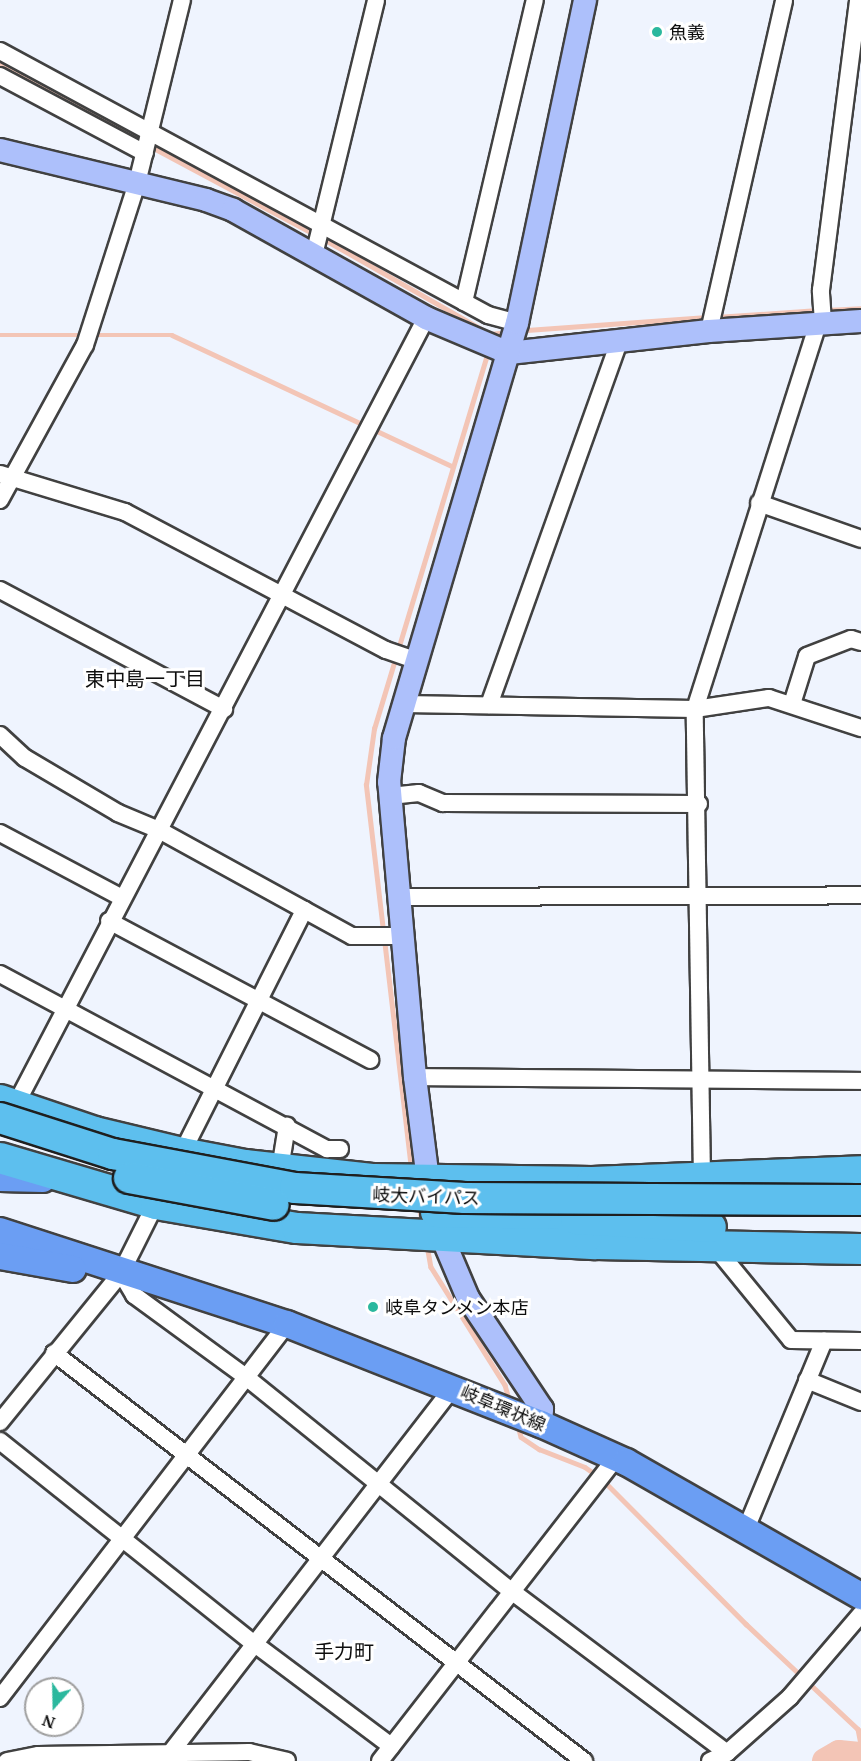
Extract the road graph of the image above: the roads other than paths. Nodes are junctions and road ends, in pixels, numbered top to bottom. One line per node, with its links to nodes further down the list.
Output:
1 (182, 0): 9 (street)
2 (376, 0): 12 (street)
3 (535, 0): 13 (street)
4 (585, 0): 18 (street)
5 (784, 0): 17 (street)
6 (858, 0): 14 (street)
7 (0, 51): 9 (street)
8 (0, 76): 9 (street)
9 (147, 144): 11 (street); 12 (street)
10 (0, 150): 11 (street)
11 (137, 183): 12 (street); 21 (street)
12 (318, 240): 13 (street); 15 (street)
13 (464, 302): 18 (street)
14 (822, 317): 16 (street); 17 (street); 23 (street)
15 (426, 318): 20 (street); 26 (street)
16 (861, 321)
17 (710, 322): 19 (street)
18 (517, 323): 20 (street)
19 (619, 341): 20 (street); 31 (street)
20 (503, 351): 28 (street)
21 (6, 476): 22 (street); 26 (street)
22 (0, 500)
23 (759, 503): 24 (street); 33 (street)
24 (861, 540)
25 (0, 590): 32 (street)
26 (283, 597): 28 (street); 32 (street)
27 (861, 642): 30 (street)
28 (412, 659): 29 (street)
29 (404, 704): 31 (street); 36 (street)
30 (792, 704): 33 (street); 34 (street)
31 (489, 705): 33 (street)
32 (224, 709): 38 (street)
33 (695, 709): 37 (street)
34 (861, 728)
35 (0, 735): 38 (street)
36 (390, 795): 37 (street); 42 (street)
37 (699, 804): 40 (street)
38 (159, 830): 43 (street); 44 (street)
39 (0, 833): 43 (street)
40 (700, 894): 41 (street); 42 (street); 52 (street)
41 (861, 895)
42 (400, 897): 46 (street)
43 (122, 898): 45 (street)
44 (304, 910): 46 (street); 48 (street)
45 (109, 921): 48 (street); 49 (street)
46 (399, 936): 51 (street)
47 (0, 974): 49 (street)
48 (258, 1000): 50 (street); 54 (street)
49 (64, 1007): 54 (street); 55 (street)
50 (370, 1060)
51 (414, 1077): 52 (street); 71 (street)
52 (703, 1080): 53 (street); 67 (street)
53 (861, 1081)
54 (214, 1087): 56 (street); 59 (street)
55 (5, 1108): 59 (highway); 67 (highway, 岐大バイパス, bridge)
56 (287, 1126): 58 (street); 62 (street)
57 (0, 1140): 72 (highway, 岐大バイパス, bridge)
58 (340, 1149)
59 (182, 1153): 61 (highway); 70 (street)
60 (0, 1158): 65 (highway)
61 (245, 1165): 62 (highway); 68 (highway)
62 (280, 1169): 68 (highway)
63 (861, 1171): 67 (highway)
64 (0, 1178): 65 (main road)
65 (79, 1184): 70 (highway)
66 (861, 1188): 67 (highway, bridge)
67 (697, 1189): 69 (highway, 岐大バイパス, bridge); 71 (highway)
68 (375, 1190): 71 (highway)
69 (861, 1200)
70 (156, 1203): 71 (highway); 79 (street)
71 (435, 1208): 76 (highway); 88 (street)
72 (576, 1219): 73 (highway, 岐大バイパス); 75 (highway)
73 (861, 1220)
74 (0, 1231): 79 (main road, 岐阜環状線)
75 (861, 1234)
76 (715, 1247): 77 (highway); 81 (street)
77 (861, 1249)
78 (0, 1256): 79 (main road, 岐阜環状線)
79 (121, 1273): 80 (main road, 岐阜環状線); 83 (street); 84 (street)
80 (287, 1324): 84 (street); 86 (main road, 岐阜環状線)
81 (824, 1341): 82 (street); 85 (street)
82 (861, 1341)
83 (54, 1353): 89 (street); 91 (street)
84 (246, 1377): 91 (street); 93 (street)
85 (807, 1380): 87 (street); 94 (street)
86 (453, 1387): 88 (main road, 岐阜環状線); 93 (street)
87 (861, 1402)
88 (523, 1416): 92 (main road, 岐阜環状線)
89 (0, 1422)
90 (0, 1441): 95 (street)
91 (185, 1454): 95 (street); 96 (street)
92 (611, 1464): 94 (main road, 岐阜環状線); 97 (street)
93 (378, 1484): 96 (street); 97 (street)
94 (746, 1529): 98 (main road, 岐阜環状線)
95 (120, 1538): 100 (street); 102 (street)
96 (320, 1559): 100 (street); 101 (street)
97 (510, 1590): 101 (street); 104 (street)
98 (861, 1596)
99 (861, 1614): 104 (street)
100 (256, 1645): 103 (street); 105 (street)
101 (454, 1663): 103 (street); 109 (street)
102 (0, 1698)
103 (391, 1746): 108 (street)
104 (727, 1754): 110 (street)
105 (168, 1756): 106 (street); 107 (street)
106 (7, 1761)
107 (286, 1761)
108 (380, 1761)
109 (584, 1761)
110 (710, 1761)

